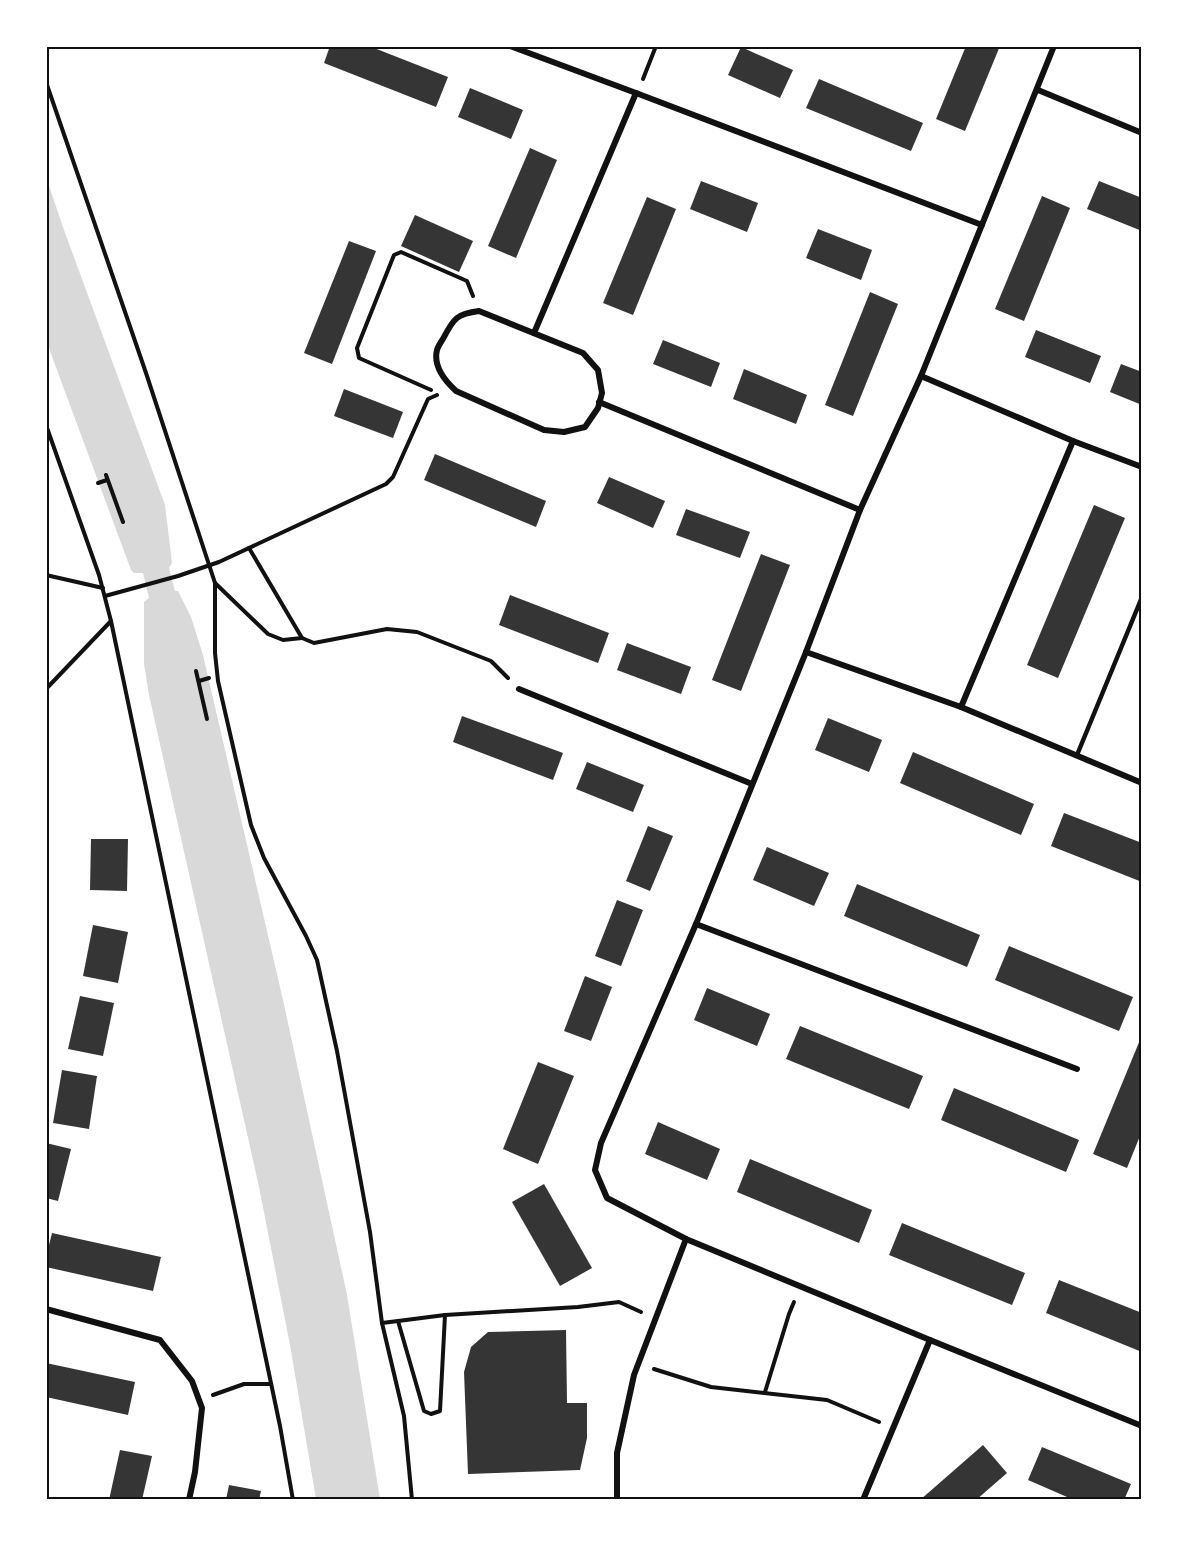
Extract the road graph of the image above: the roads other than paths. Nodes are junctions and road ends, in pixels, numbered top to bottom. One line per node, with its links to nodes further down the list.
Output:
1 (510, 46): 4 (street)
2 (1054, 46): 3 (street)
3 (1038, 90): 5 (street); 6 (street)
4 (636, 93): 6 (street); 7 (street)
5 (1142, 133)
6 (982, 225): 8 (street)
7 (534, 333): 9 (street); 9 (street)
8 (921, 376): 10 (street); 12 (street)
9 (599, 402): 12 (street)
10 (1073, 441): 11 (street); 16 (street)
11 (1142, 466)
12 (860, 510): 14 (street)
13 (1142, 597): 17 (lane)
14 (806, 652): 16 (street); 19 (street)
15 (519, 689): 19 (street)
16 (962, 707): 17 (street)
17 (1077, 755): 18 (street)
18 (1142, 783)
19 (752, 784): 20 (street)
20 (696, 924): 21 (street); 22 (street)
21 (1077, 1069)
22 (686, 1239): 24 (street); 27 (street)
23 (46, 1309): 26 (street)
24 (930, 1340): 25 (street); 28 (street)
25 (1142, 1426)
26 (189, 1500)
27 (617, 1500)
28 (863, 1500)

